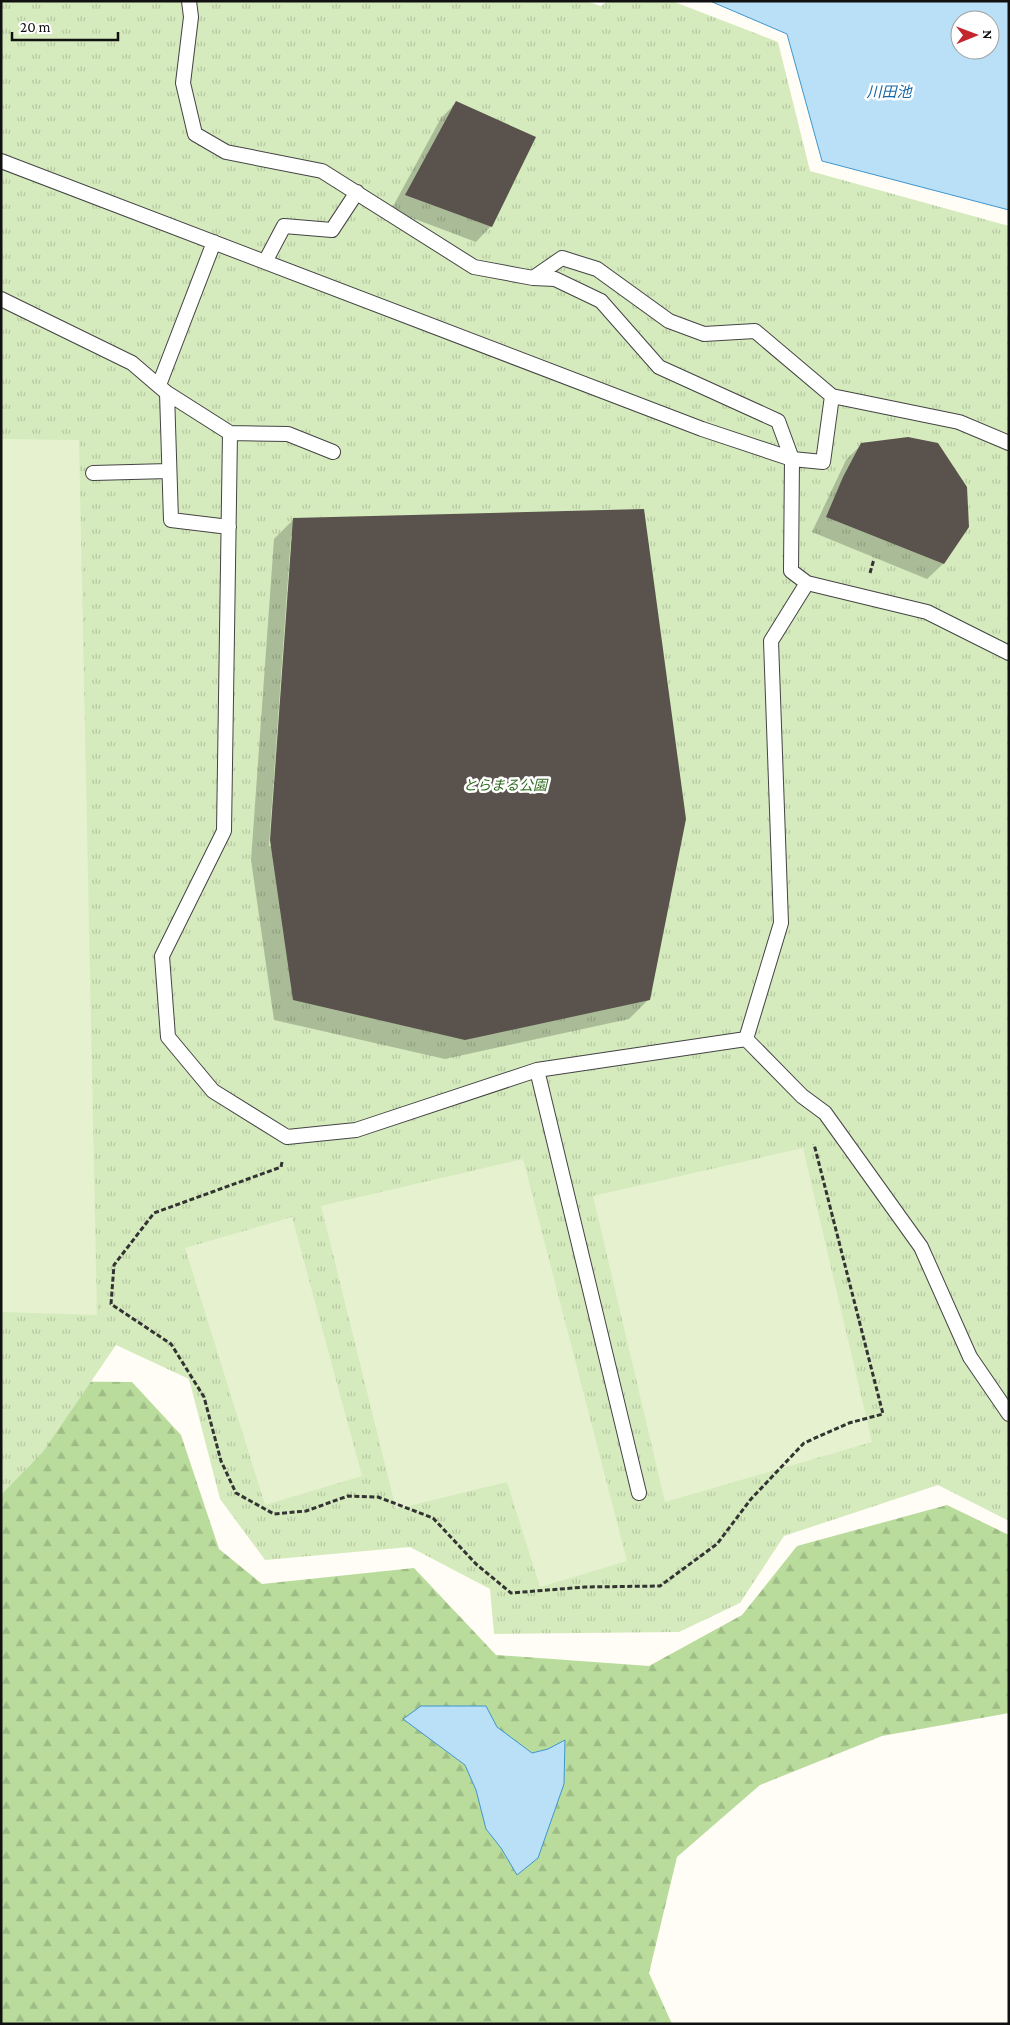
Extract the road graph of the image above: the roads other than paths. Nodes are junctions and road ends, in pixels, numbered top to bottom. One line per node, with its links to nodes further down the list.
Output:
1 (189, 1): 3 (lane)
2 (1, 161): 4 (lane)
3 (357, 192): 5 (lane); 6 (lane)
4 (214, 242): 5 (lane); 8 (lane)
5 (265, 262): 13 (lane)
6 (533, 278): 9 (lane); 13 (lane)
7 (1, 299): 8 (lane)
8 (163, 389): 10 (lane); 14 (lane)
9 (832, 396): 11 (lane); 13 (lane)
10 (230, 433): 12 (lane); 16 (lane)
11 (1009, 443)
12 (333, 452)
13 (792, 459): 17 (lane)
14 (169, 471): 15 (lane); 16 (lane)
15 (93, 474)
16 (229, 527): 20 (lane)
17 (807, 583): 18 (lane); 19 (lane)
18 (1009, 653)
19 (746, 1039): 20 (lane); 21 (lane)
20 (537, 1070): 22 (lane)
21 (1009, 1414)
22 (639, 1493)

